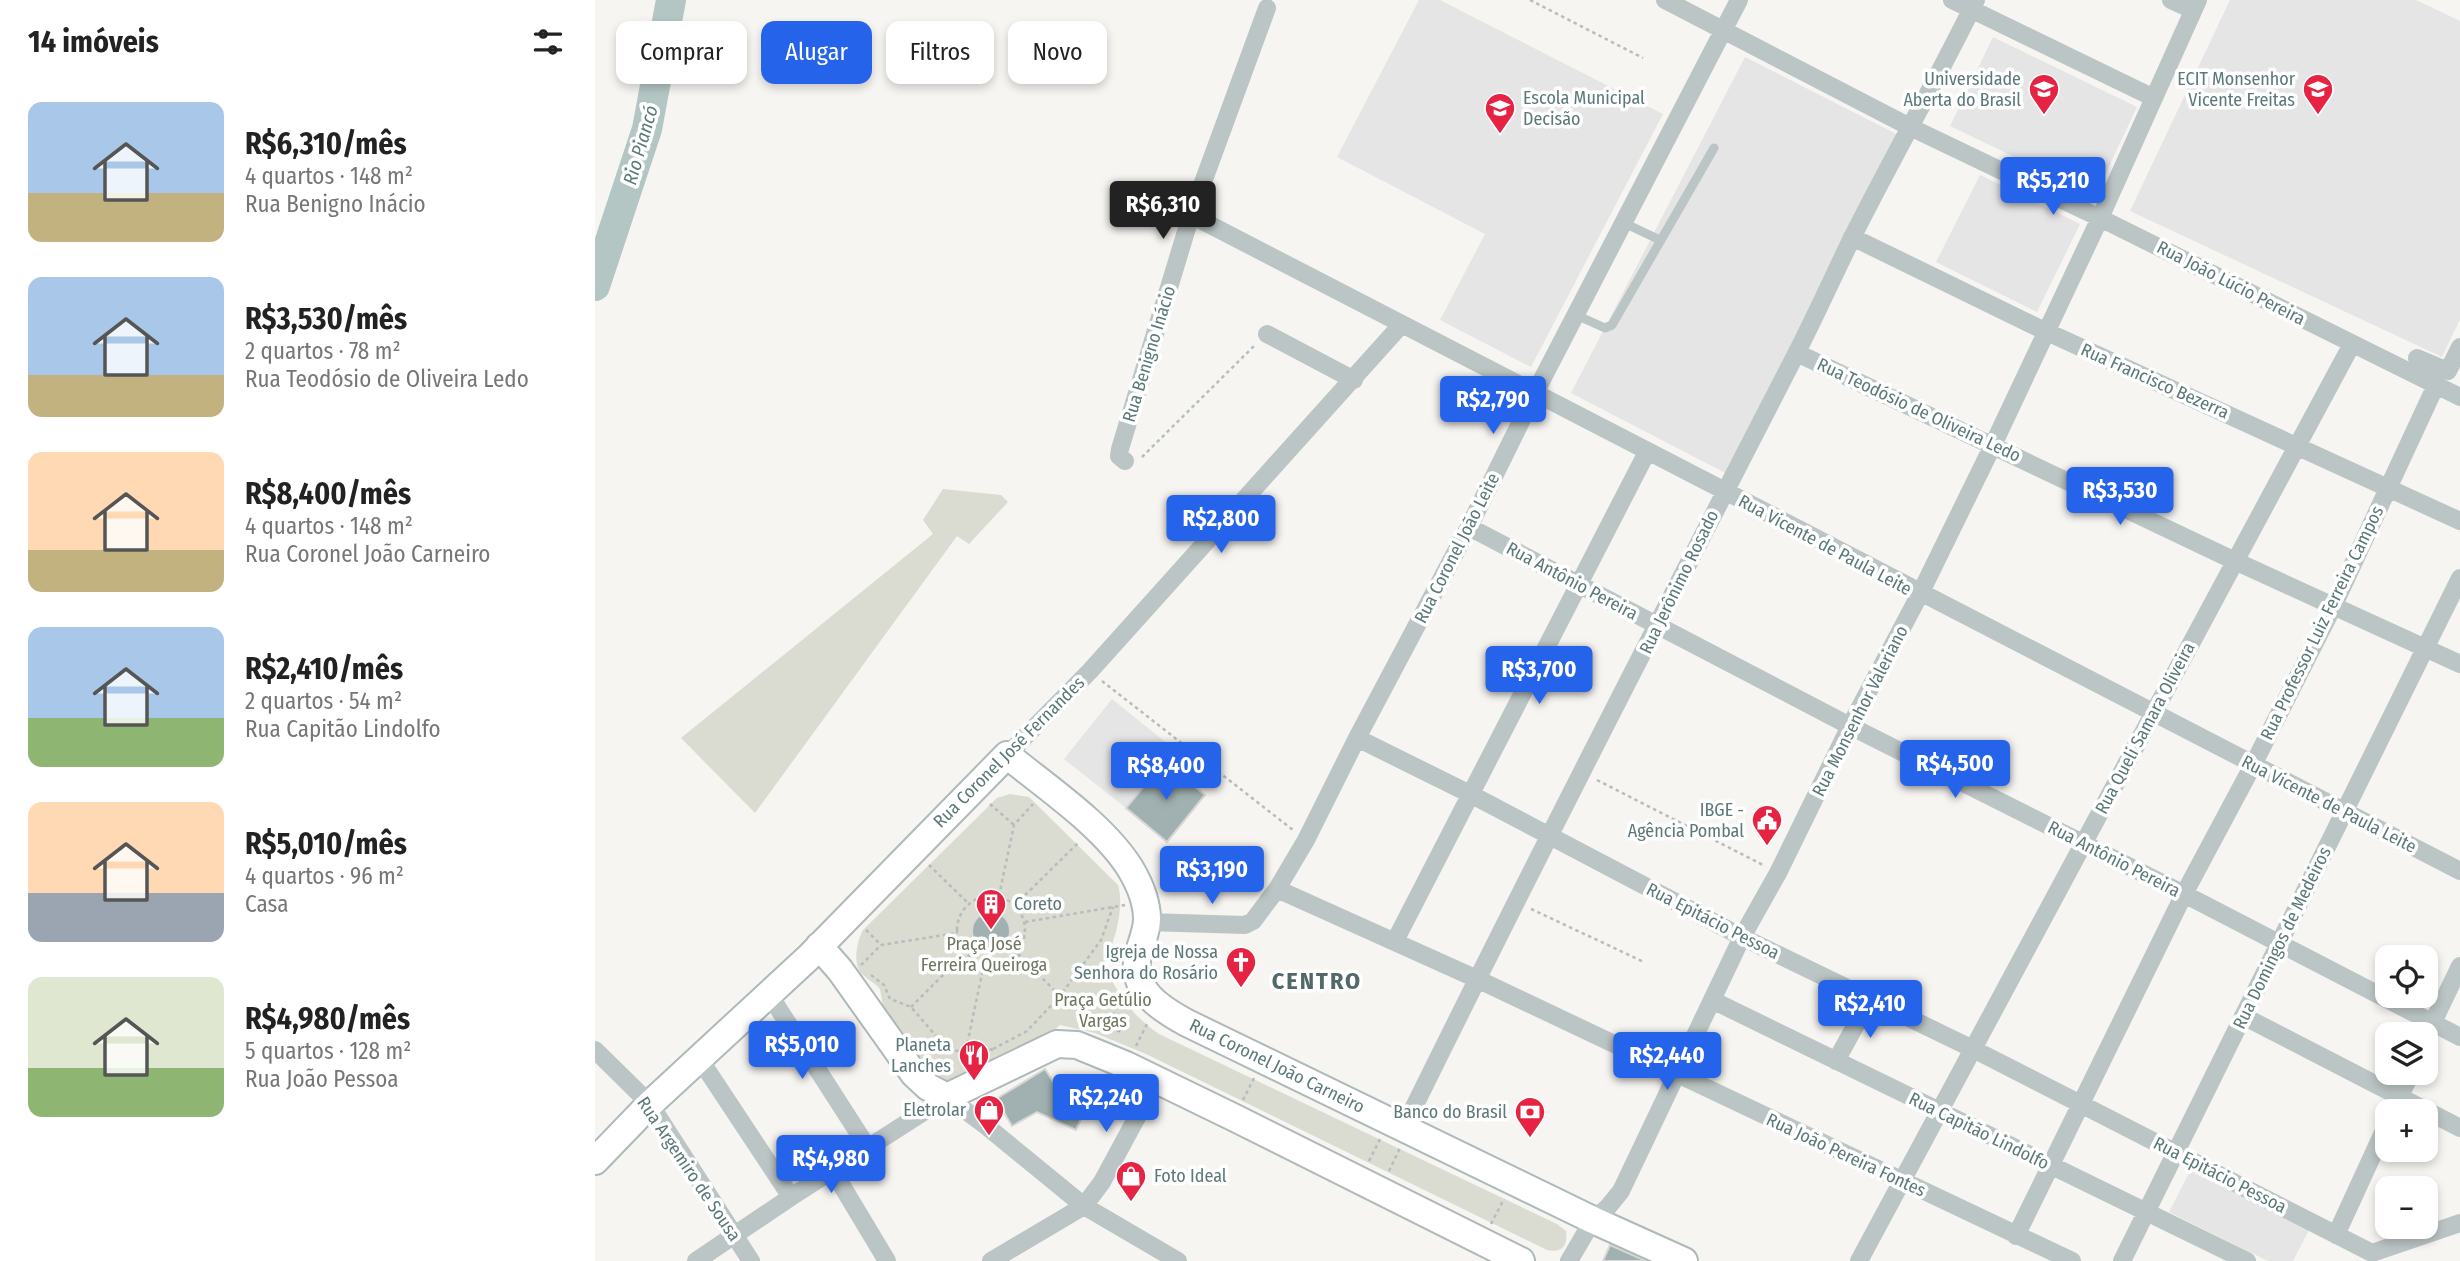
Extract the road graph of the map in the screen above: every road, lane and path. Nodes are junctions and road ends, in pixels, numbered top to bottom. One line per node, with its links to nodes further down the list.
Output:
1 (1529, 0): 10 (path)
2 (1665, 0): 9 (street, Rua João Lúcio Pereira)
3 (1739, 0): 9 (street, Rua Coronel João Leite)
4 (1952, 0): 6 (street)
5 (2171, 0): 7 (street)
6 (1974, 5): 11 (street); 12 (street, Rua Jerônimo Rosado)
7 (2195, 5): 11 (street, Rua Monsenhor Valeriano)
8 (1267, 8): 14 (street, Rua Benigno Inácio)
9 (1724, 30): 12 (street, Rua João Lúcio Pereira); 16 (street, Rua Coronel João Leite)
10 (1643, 58)
11 (2154, 98): 15 (street, Rua Monsenhor Valeriano)
12 (1910, 127): 15 (street, Rua João Lúcio Pereira); 17 (street, Rua Jerônimo Rosado)
13 (1714, 148): 18 (lane)
14 (1191, 215): 20 (street, Rua Vicente de Paula Leite); 34 (street, Rua Benigno Inácio)
15 (2100, 218): 21 (street, Rua Monsenhor Valeriano); 23 (street, Rua João Lúcio Pereira)
16 (1624, 223): 18 (lane); 19 (street, Rua Coronel João Leite)
17 (1852, 237): 21 (street, Rua Francisco Bezerra); 25 (street, Rua Jerônimo Rosado)
18 (1660, 240): 19 (lane)
19 (1576, 315): 29 (street, Rua Coronel João Leite)
20 (1402, 324): 27 (street, Rua Coronel José Fernandes); 29 (street, Rua Vicente de Paula Leite)
21 (2045, 331): 31 (street, Rua Monsenhor Valeriano); 32 (street, Rua Francisco Bezerra)
22 (1267, 334): 27 (street); 34 (path)
23 (2352, 344): 28 (street, Rua João Lúcio Pereira); 32 (street, Rua Queli Samara Oliveira)
24 (2460, 347): 26 (street)
25 (1797, 353): 31 (street, Rua Teodósio de Oliveira Ledo); 36 (street, Rua Jerônimo Rosado)
26 (2417, 358)
27 (1354, 380): 47 (street, Rua Coronel José Fernandes)
28 (2436, 385): 30 (street, Rua João Lúcio Pereira); 35 (street, Rua Professor Luiz Ferreira Campos)
29 (1535, 393): 33 (street, Rua Vicente de Paula Leite); 38 (street, Rua Coronel João Leite)
30 (2460, 397)
31 (1993, 445): 39 (street, Rua Teodósio de Oliveira Ledo); 42 (street, Rua Monsenhor Valeriano)
32 (2297, 446): 35 (street, Rua Francisco Bezerra); 39 (street, Rua Queli Samara Oliveira)
33 (1647, 452): 36 (street, Rua Vicente de Paula Leite); 41 (street)
34 (1125, 461)
35 (2387, 487): 37 (street, Rua Francisco Bezerra); 43 (street, Rua Professor Luiz Ferreira Campos)
36 (1724, 492): 42 (street, Rua Vicente de Paula Leite); 44 (street, Rua Jerônimo Rosado)
37 (2460, 521)
38 (1469, 527): 41 (street, Rua Antônio Pereira); 50 (street, Rua Coronel João Leite)
39 (2235, 561): 43 (street, Rua Teodósio de Oliveira Ledo); 48 (street, Rua Queli Samara Oliveira)
40 (2460, 578): 45 (street, Rua Domingos de Medeiros)
41 (1580, 584): 44 (street, Rua Antônio Pereira); 56 (street)
42 (1920, 594): 48 (street, Rua Vicente de Paula Leite); 49 (street, Rua Monsenhor Valeriano)
43 (2333, 607): 45 (street, Rua Teodósio de Oliveira Ledo); 52 (street, Rua Professor Luiz Ferreira Campos)
44 (1658, 626): 49 (street, Rua Antônio Pereira); 53 (street, Rua Jerônimo Rosado)
45 (2426, 648): 46 (street, Rua Teodósio de Oliveira Ledo); 57 (street, Rua Domingos de Medeiros)
46 (2460, 664)
47 (1090, 671): 51 (street, Rua Coronel José Fernandes); 61 (path)
48 (2153, 713): 52 (street, Rua Vicente de Paula Leite); 62 (street, Rua Queli Samara Oliveira)
49 (1850, 726): 62 (street, Rua Antônio Pereira); 65 (street, Rua Monsenhor Valeriano)
50 (1357, 737): 56 (street, Rua Epitácio Pessoa); 61 (street, Rua Coronel João Leite)
51 (1007, 755): 54 (main road); 55 (main road, Rua Coronel José Fernandes)
52 (2253, 765): 57 (street, Rua Vicente de Paula Leite); 67 (street, Rua Professor Luiz Ferreira Campos)
53 (1584, 773): 60 (street, Rua Jerônimo Rosado); 65 (path)
54 (1047, 788): 58 (path); 59 (main road)
55 (973, 790): 58 (path); 63 (main road, Rua Coronel José Fernandes)
56 (1472, 795): 60 (street, Rua Epitácio Pessoa); 77 (street)
57 (2345, 811): 64 (street, Rua Vicente de Paula Leite); 78 (street, Rua Domingos de Medeiros)
58 (1014, 825): 68 (path)
59 (1094, 827): 71 (path); 73 (main road)
60 (1550, 836): 69 (street, Rua Jerônimo Rosado); 76 (street, Rua Epitácio Pessoa)
61 (1306, 840): 66 (street, Rua Coronel João Leite)
62 (2083, 843): 67 (street, Rua Antônio Pereira); 99 (street, Rua Queli Samara Oliveira)
63 (912, 849): 70 (path); 79 (main road, Rua Coronel José Fernandes)
64 (2460, 871)
65 (1778, 873): 76 (street, Rua Monsenhor Valeriano)
66 (1277, 889): 73 (street, Rua Coronel João Leite); 77 (street, Rua João Pereira Fontes)
67 (2184, 894): 78 (street, Rua Antônio Pereira); 110 (street, Rua Professor Luiz Ferreira Campos)
68 (998, 897): 70 (path); 71 (path)
69 (1515, 901): 82 (path); 86 (street, Rua Jerônimo Rosado)
70 (969, 904): 75 (path)
71 (1015, 905): 74 (path)
72 (1113, 907): 73 (path); 74 (path); 88 (path)
73 (1146, 912): 91 (main road, Rua Coronel João Carneiro)
74 (1025, 922): 81 (path)
75 (957, 933): 80 (path); 85 (path)
76 (1742, 937): 89 (street, Rua Epitácio Pessoa); 90 (street, Rua Monsenhor Valeriano)
77 (1395, 941): 86 (street, Rua João Pereira Fontes)
78 (2278, 943): 93 (street, Rua Domingos de Medeiros); 94 (street, Rua Antônio Pereira)
79 (819, 946): 85 (main road); 87 (main road, Rua Coronel José Fernandes)
80 (965, 954): 83 (path); 92 (path)
81 (1018, 954): 83 (path); 88 (path)
82 (1644, 962)
83 (984, 964): 98 (path)
84 (2460, 966): 95 (street)
85 (854, 972): 92 (path); 107 (main road)
86 (1477, 979): 105 (street, Rua João Pereira Fontes); 114 (street, Rua Jerônimo Rosado)
87 (769, 994): 101 (main road, Rua Coronel José Fernandes); 116 (street)
88 (1060, 996): 98 (path)
89 (1870, 999): 99 (street, Rua Epitácio Pessoa); 103 (street)
90 (1711, 1000): 103 (street, Rua Capitão Lindolfo); 105 (street, Rua Monsenhor Valeriano)
91 (1157, 1004): 102 (main road, Rua Coronel João Carneiro); 104 (path)
92 (911, 1007): 98 (path)
93 (2243, 1016): 108 (street); 118 (street, Rua Domingos de Medeiros)
94 (2414, 1022)
95 (2433, 1022)
96 (2438, 1033): 97 (street, Rua Antônio Pereira)
97 (2460, 1037)
98 (966, 1049)
99 (1973, 1049): 110 (street, Rua Epitácio Pessoa); 111 (street, Rua Queli Samara Oliveira)
100 (595, 1050): 109 (street, Rua Argemiro de Sousa)
101 (699, 1058): 109 (main road, Rua Coronel José Fernandes); 125 (street)
102 (1263, 1059): 112 (path); 114 (main road, Rua Coronel João Carneiro)
103 (1836, 1061): 111 (street, Rua Capitão Lindolfo)
104 (1126, 1065): 106 (main road); 107 (main road)
105 (1677, 1075): 123 (street, Rua João Pereira Fontes); 128 (street, Rua Monsenhor Valeriano)
106 (1157, 1080): 112 (main road); 126 (street)
107 (947, 1097): 116 (street); 126 (street)
108 (2387, 1099)
109 (650, 1104): 119 (main road, Rua Coronel José Fernandes); 131 (street, Rua Argemiro de Sousa)
110 (2082, 1105): 118 (street, Rua Epitácio Pessoa); 120 (street, Rua Professor Luiz Ferreira Campos)
111 (1939, 1112): 120 (street, Rua Capitão Lindolfo); 123 (street, Rua Queli Samara Oliveira)
112 (1235, 1118): 124 (main road)
113 (2438, 1120): 115 (street)
114 (1399, 1125): 122 (main road, Rua Coronel João Carneiro); 124 (path); 124 (path)
115 (2460, 1128)
116 (868, 1148): 121 (street)
117 (2375, 1150): 130 (street)
118 (2176, 1152): 127 (street, Rua Domingos de Medeiros); 130 (street, Rua Epitácio Pessoa)
119 (595, 1161)
120 (2051, 1167): 127 (street, Rua Capitão Lindolfo); 132 (street, Rua Professor Luiz Ferreira Campos)
121 (833, 1171): 125 (street); 136 (street)
122 (1513, 1180): 128 (main road, Rua Coronel João Carneiro); 133 (path)
123 (1902, 1182): 132 (street, Rua João Pereira Fontes); 142 (street, Rua Queli Samara Oliveira)
124 (1370, 1184): 133 (main road)
125 (791, 1197): 131 (street)
126 (1084, 1206): 137 (street); 138 (street)
127 (2146, 1211): 144 (street, Rua Domingos de Medeiros); 145 (street, Rua Capitão Lindolfo)
128 (1593, 1220): 140 (street, Rua Monsenhor Valeriano); 141 (main road, Rua Coronel João Carneiro)
129 (2460, 1223): 130 (street, Rua Epitácio Pessoa)
130 (2336, 1234)
131 (735, 1236): 134 (street); 135 (street, Rua Argemiro de Sousa)
132 (2016, 1236): 143 (street, Rua João Pereira Fontes)
133 (1483, 1240): 139 (main road)
134 (696, 1261)
135 (751, 1261)
136 (887, 1261)
137 (991, 1261)
138 (1178, 1261)
139 (1521, 1261)
140 (1569, 1261)
141 (1684, 1261)
142 (1860, 1261)
143 (2072, 1261)
144 (2122, 1261)
145 (2247, 1261)

